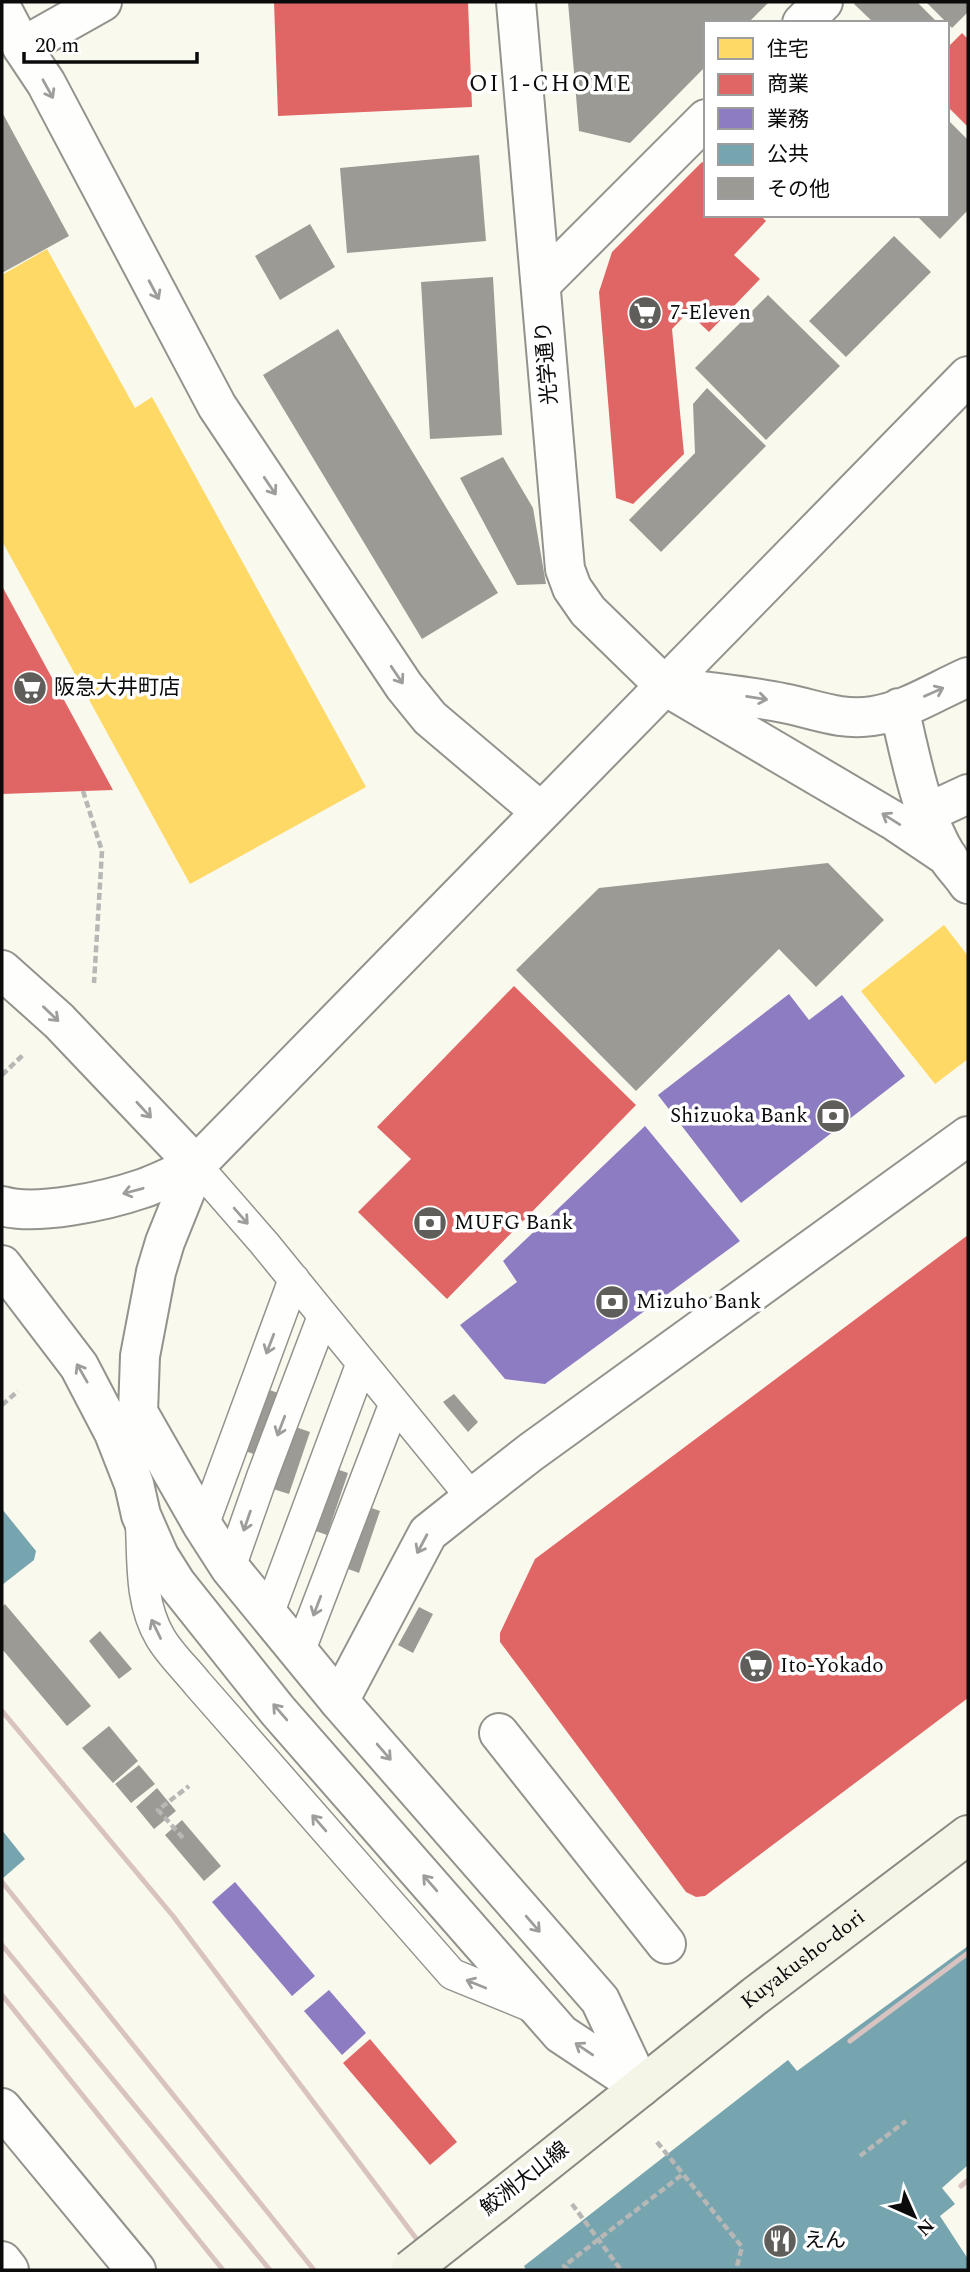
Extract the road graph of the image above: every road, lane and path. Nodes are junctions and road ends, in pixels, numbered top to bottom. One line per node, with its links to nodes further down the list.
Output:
1 (102, 2): 6 (street)
2 (516, 2): 8 (street, 光学通り)
3 (823, 2): 5 (street)
4 (2, 9): 6 (street)
5 (804, 21)
6 (22, 47): 15 (street, one-way to 15)
7 (704, 121): 8 (street)
8 (541, 284): 11 (street, 光学通り)
9 (968, 376): 11 (street)
10 (968, 677): 12 (street, one-way to 10)
11 (665, 687): 12 (street, one-way to 12); 15 (street); 17 (street, 光学通り, one-way to 11)
12 (899, 708): 16 (street)
13 (83, 791): 19 (path)
14 (968, 794): 16 (street)
15 (541, 811): 23 (street)
16 (927, 813): 17 (street)
17 (958, 870)
18 (2, 970): 23 (street, one-way to 23)
19 (93, 987)
20 (28, 1050): 21 (path)
21 (2, 1075)
22 (968, 1136): 33 (street)
23 (196, 1165): 24 (street, one-way to 24); 26 (lane, one-way to 26); 32 (street)
24 (2, 1206)
25 (2, 1265): 34 (street, one-way to 25)
26 (294, 1279): 27 (lane); 35 (lane, one-way to 35)
27 (323, 1317): 28 (lane); 36 (lane, one-way to 36)
28 (361, 1365): 31 (lane); 37 (lane)
29 (18, 1391): 30 (path)
30 (2, 1405)
31 (394, 1405): 33 (lane); 38 (lane, one-way to 38)
32 (139, 1414): 34 (street); 35 (street)
33 (472, 1498): 39 (street, one-way to 39)
34 (137, 1499): 45 (street, one-way to 34)
35 (203, 1526): 36 (street)
36 (230, 1567): 37 (street)
37 (268, 1615): 38 (street)
38 (299, 1653): 39 (street)
39 (339, 1701): 45 (street, one-way to 45)
40 (499, 1733): 44 (street)
41 (189, 1786): 43 (path)
42 (968, 1835): 45 (main road, Kuyakusho-dori)
43 (183, 1838)
44 (666, 1944)
45 (640, 2087): 56 (main road, 鮫洲大山線, bridge)
46 (2, 2108): 55 (street)
47 (906, 2121): 49 (path)
48 (657, 2143): 50 (path)
49 (860, 2156)
50 (683, 2174): 52 (path); 59 (path)
51 (572, 2204): 52 (path)
52 (600, 2240): 57 (path); 58 (path)
53 (2, 2261): 54 (street)
54 (9, 2270)
55 (136, 2270)
56 (410, 2270)
57 (568, 2270)
58 (621, 2270)
59 (736, 2270)

